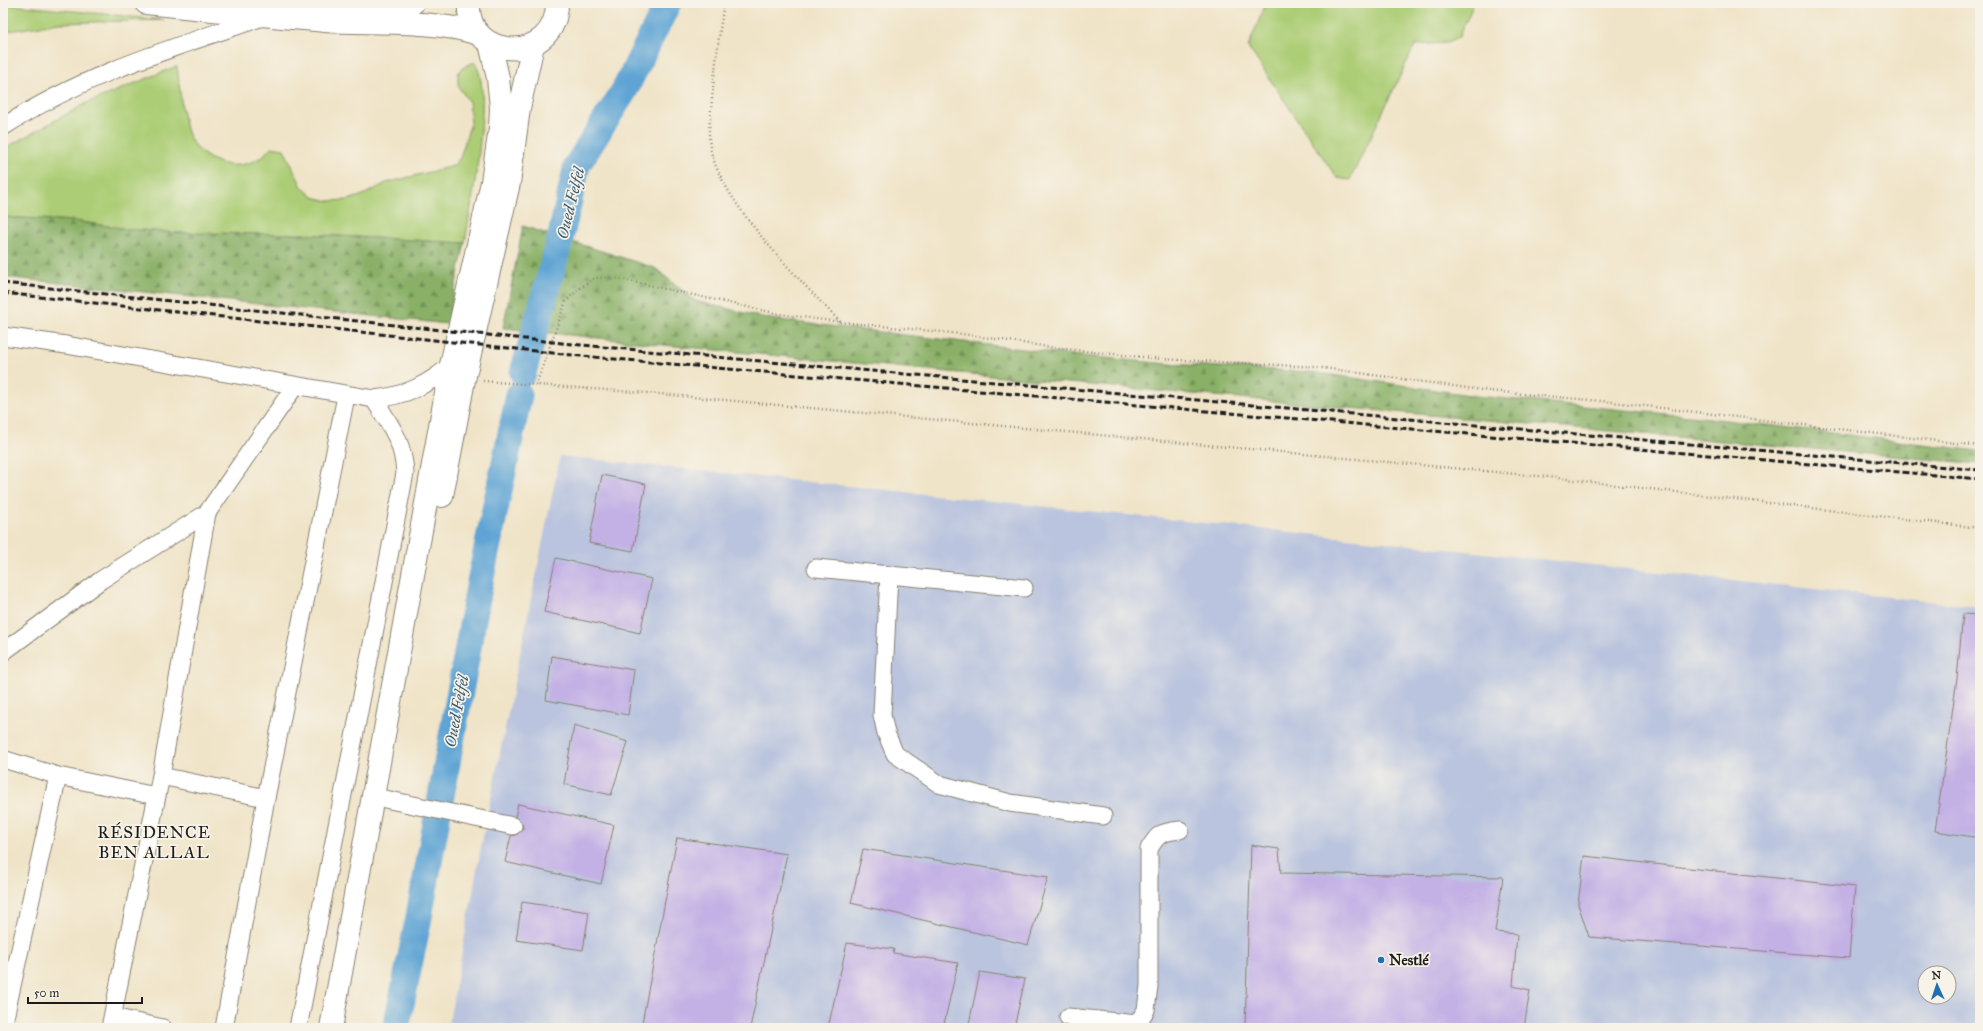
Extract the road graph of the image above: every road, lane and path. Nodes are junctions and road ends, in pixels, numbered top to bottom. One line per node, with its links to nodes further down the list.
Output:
1 (146, 3): 7 (main road)
2 (310, 3): 3 (main road)
3 (413, 3)
4 (470, 3): 8 (main road)
5 (558, 3): 9 (main road)
6 (724, 3): 11 (path)
7 (268, 15): 8 (main road); 10 (street)
8 (485, 38): 9 (main road); 13 (main road)
9 (533, 45): 13 (main road)
10 (3, 127)
11 (840, 322): 14 (path); 18 (path)
12 (3, 336): 15 (street)
13 (458, 372): 14 (path); 17 (street); 30 (main road); 40 (main road)
14 (536, 385): 20 (path)
15 (295, 386): 16 (street); 19 (street)
16 (346, 396): 17 (street); 29 (street)
17 (374, 399): 39 (street)
18 (1980, 446)
19 (207, 513): 24 (street); 27 (street)
20 (1980, 528)
21 (816, 568): 22 (street)
22 (889, 575): 23 (street); 31 (street)
23 (1024, 588)
24 (3, 652)
25 (3, 759): 26 (street)
26 (58, 776): 28 (street); 36 (street)
27 (161, 776): 28 (street); 29 (street)
28 (156, 796): 35 (street)
29 (266, 798): 38 (street)
30 (385, 799): 32 (street); 41 (main road)
31 (1103, 816)
32 (513, 826)
33 (1180, 830): 34 (street)
34 (1068, 1017)
35 (112, 1022): 37 (street)
36 (3, 1027)
37 (163, 1028)
38 (224, 1028)
39 (298, 1028)
40 (331, 1028)
41 (341, 1028)

